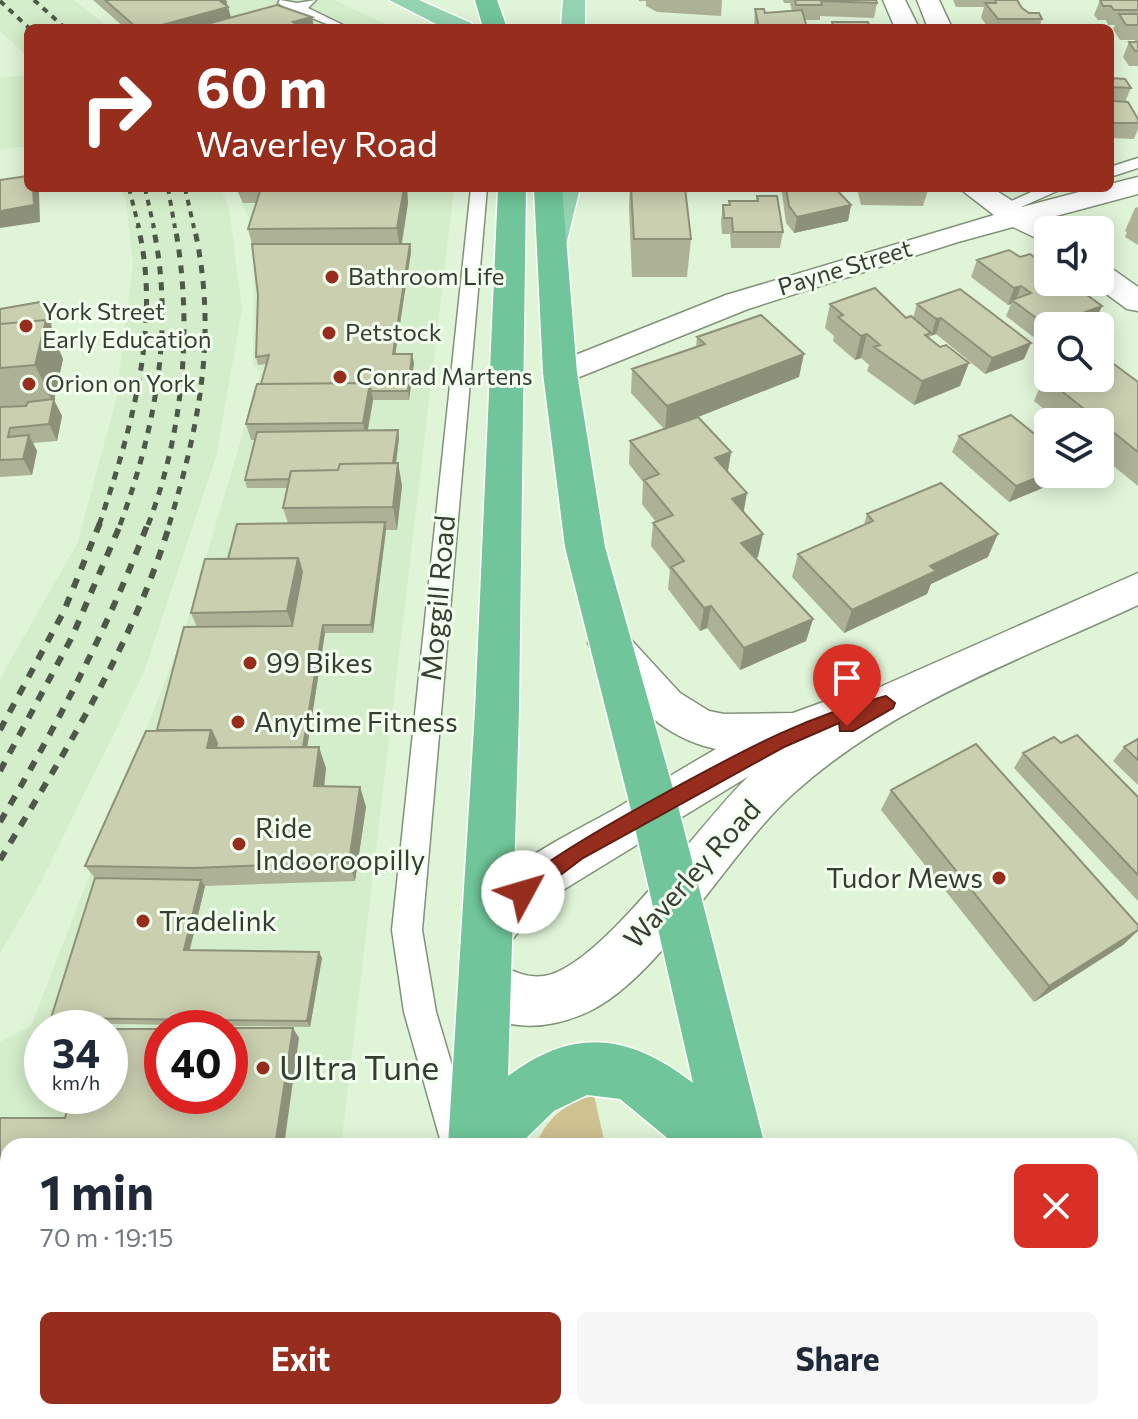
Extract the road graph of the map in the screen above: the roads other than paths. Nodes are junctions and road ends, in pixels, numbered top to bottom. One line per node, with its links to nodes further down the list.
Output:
1 (278, 0): 7 (lane)
2 (400, 0): 10 (main road)
3 (486, 0): 11 (highway)
4 (574, 0): 12 (main road)
5 (894, 0): 13 (street)
6 (928, 0): 14 (street)
7 (304, 5): 8 (lane); 9 (lane)
8 (242, 24)
9 (335, 24)
10 (454, 24)
11 (494, 24)
12 (573, 24)
13 (905, 24)
14 (938, 24)
15 (1138, 163): 16 (lane)
16 (1114, 171)
17 (1138, 185): 18 (street, Payne Street)
18 (1114, 189)
19 (479, 192): 39 (lane, Moggill Road)
20 (512, 192): 38 (highway, Moggill Road)
21 (548, 192): 28 (highway)
22 (565, 192): 28 (main road)
23 (984, 192): 26 (street)
24 (1045, 192): 26 (lane, Payne Street)
25 (1090, 192): 26 (street, Payne Street)
26 (1015, 203): 27 (street); 31 (street, Payne Street)
27 (1034, 223)
28 (552, 241): 31 (highway)
29 (1114, 285): 30 (street)
30 (1138, 302)
31 (560, 373): 33 (highway)
32 (1138, 588): 34 (street, Waverley Road)
33 (609, 643): 35 (street); 36 (highway)
34 (886, 703): 35 (street, Waverley Road); 37 (street, Waverley Road)
35 (812, 724): 36 (street, Waverley Road)
36 (655, 810): 37 (highway); 38 (street, Waverley Road)
37 (674, 892): 38 (street, Waverley Road); 43 (highway)
38 (488, 957): 40 (highway, Moggill Road)
39 (457, 1138)
40 (477, 1138)
41 (491, 1138): 42 (highway)
42 (708, 1138)
43 (734, 1138)

